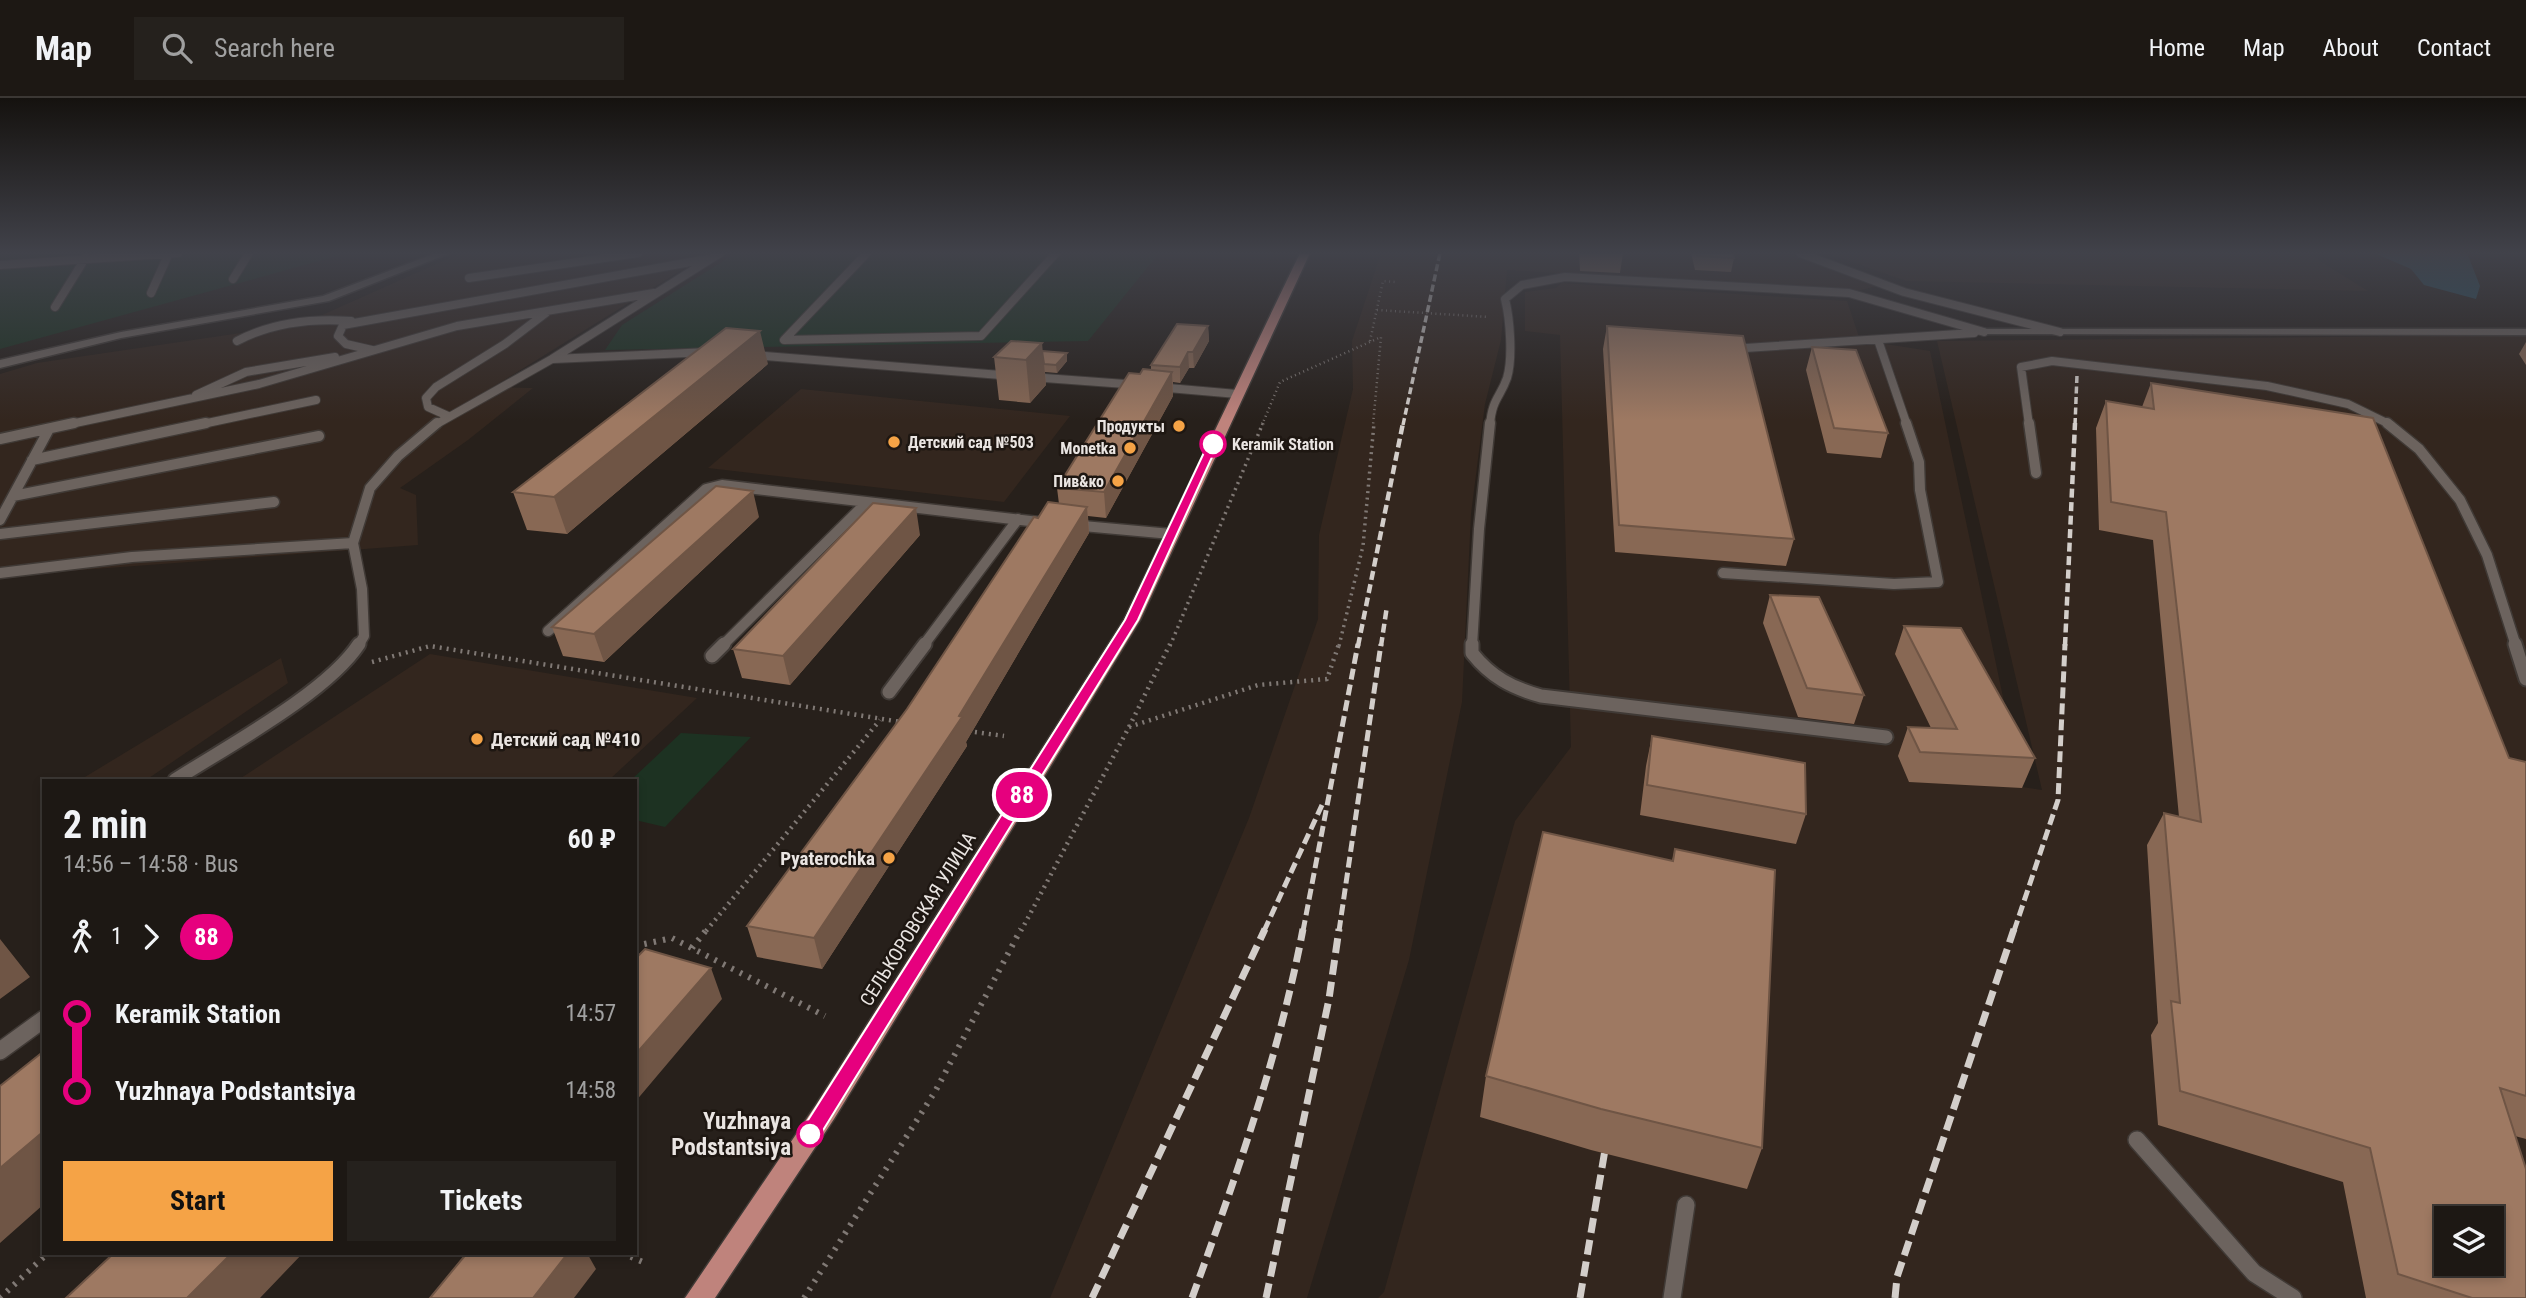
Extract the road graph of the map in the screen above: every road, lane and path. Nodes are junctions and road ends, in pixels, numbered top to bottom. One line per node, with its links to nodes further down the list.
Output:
1 (268, 309): 26 (street)
2 (421, 309): 14 (lane)
3 (556, 309): 11 (lane)
4 (634, 309): 25 (lane)
5 (813, 309): 6 (lane)
6 (1005, 309)
7 (1279, 309): 27 (main road, СЕЛЬКОРОВСКАЯ УЛИЦА)
8 (1508, 309): 56 (lane)
9 (1904, 309): 15 (lane)
10 (1970, 309): 16 (lane)
11 (550, 310): 22 (lane); 30 (lane)
12 (1377, 310): 13 (path, bridge); 18 (path)
13 (1489, 317)
14 (352, 321): 20 (lane); 22 (lane)
15 (1984, 332): 16 (street); 19 (lane)
16 (2060, 332): 17 (street)
17 (2526, 332)
18 (1370, 339): 53 (path); 53 (path)
19 (1878, 340): 21 (lane); 45 (lane)
20 (237, 341)
21 (1724, 349)
22 (372, 350): 28 (lane); 28 (lane)
23 (725, 353): 25 (lane)
24 (739, 354): 27 (lane)
25 (552, 359): 30 (lane)
26 (0, 365)
27 (1237, 394): 42 (main road, СЕЛЬКОРОВСКАЯ УЛИЦА)
28 (190, 399): 31 (lane)
29 (316, 400): 34 (lane)
30 (448, 416): 43 (lane)
31 (48, 430): 33 (lane); 34 (lane)
32 (319, 436): 36 (lane)
33 (0, 439)
34 (32, 460): 36 (lane)
35 (2036, 473): 49 (lane)
36 (13, 496): 40 (lane)
37 (274, 502): 41 (lane)
38 (867, 502): 39 (lane); 46 (lane); 47 (lane)
39 (1018, 519): 42 (lane); 50 (lane)
40 (0, 520)
41 (0, 534)
42 (1171, 534): 69 (main road, СЕЛЬКОРОВСКАЯ УЛИЦА)
43 (353, 543): 44 (lane); 48 (lane)
44 (0, 573)
45 (1723, 573)
46 (548, 631)
47 (712, 656)
48 (334, 672): 51 (path); 57 (lane)
49 (2526, 679)
50 (889, 692)
51 (881, 719): 52 (path); 59 (path)
52 (908, 723)
53 (1129, 727): 70 (path)
54 (963, 731): 55 (path)
55 (1004, 736)
56 (1886, 737)
57 (176, 779)
58 (637, 946): 59 (path)
59 (692, 948): 60 (path)
60 (825, 1016)
61 (42, 1020): 62 (lane)
62 (0, 1051)
63 (2137, 1140): 72 (lane)
64 (1686, 1205): 71 (lane)
65 (46, 1255): 68 (path)
66 (627, 1255): 67 (path)
67 (645, 1263)
68 (0, 1298)
69 (699, 1298)
70 (804, 1298)
71 (1672, 1298)
72 (2294, 1298)

